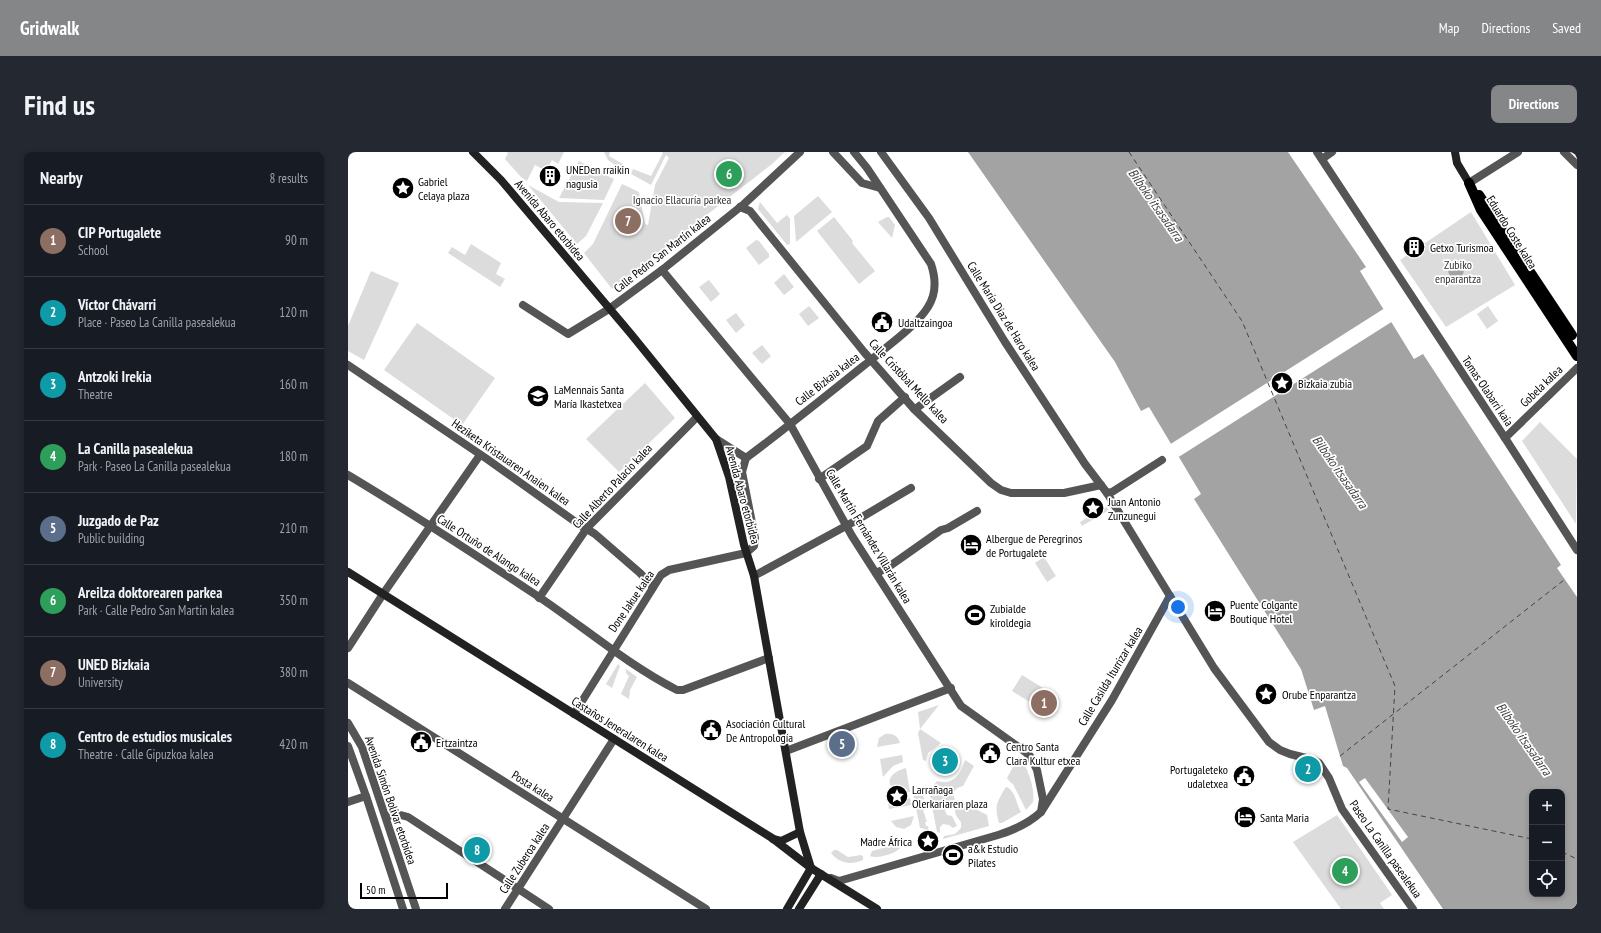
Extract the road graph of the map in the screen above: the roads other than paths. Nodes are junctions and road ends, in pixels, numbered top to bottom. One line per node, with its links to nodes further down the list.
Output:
1 (473, 152): 17 (street, Avenida Abaro etorbidea)
2 (800, 152): 14 (street, Calle Pedro San Martín kalea)
3 (833, 152): 13 (street)
4 (854, 152): 13 (street, Calle Bizkaia kalea)
5 (881, 152): 35 (street, Calle María Díaz de Haro kalea)
6 (1332, 152): 10 (street)
7 (1455, 152): 12 (street)
8 (1518, 152): 12 (street)
9 (1564, 152): 11 (street)
10 (1319, 155): 28 (street, Tomas Olabarri kaia)
11 (1577, 165)
12 (1469, 182): 18 (main road, Eduardo Coste kalea); 19 (main road, Eduardo Coste kalea)
13 (880, 188): 20 (street, Calle Bizkaia kalea)
14 (740, 207): 15 (street, Calle Pedro San Martín kalea); 20 (street, Calle Cristóbal Mello kalea)
15 (662, 270): 17 (street, Calle Pedro San Martín kalea); 27 (street, Calle Martín Fernández Villarán kalea)
16 (523, 305): 17 (street, Calle Pedro San Martín kalea)
17 (609, 310): 26 (street, Avenida Abaro etorbidea)
18 (1577, 343)
19 (1577, 356)
20 (871, 360): 24 (street, Calle Cristóbal Mello kalea); 27 (street, Calle Bizkaia kalea)
21 (348, 365): 30 (street, Heziketa Kristauaren Anaien kalea)
22 (1577, 368): 28 (street, Gobela kalea)
23 (960, 377): 25 (street)
24 (904, 397): 25 (street, Calle Cristóbal Mello kalea); 34 (street)
25 (914, 409): 35 (street, Calle Cristóbal Mello kalea)
26 (697, 417): 29 (street, Avenida Abaro etorbidea); 41 (street, Calle Alberto Palacio kalea)
27 (790, 424): 31 (street, Calle Bizkaia kalea); 34 (street, Calle Martín Fernández Villarán kalea)
28 (1505, 438): 42 (street, Tomas Olabarri kaia)
29 (716, 439): 31 (street); 43 (street, Avenida Abaro etorbidea)
30 (480, 455): 39 (street); 41 (street, Heziketa Kristauaren Anaien kalea)
31 (746, 458): 43 (street)
32 (1162, 460): 37 (street)
33 (348, 475): 39 (street, Calle Ortuño de Alango kalea)
34 (819, 479): 40 (street, Calle Martín Fernández Villarán kalea)
35 (1101, 485): 37 (street, Calle María Díaz de Haro kalea)
36 (911, 488): 40 (street)
37 (1107, 493): 49 (street, Calle María Díaz de Haro kalea)
38 (977, 511): 45 (street)
39 (430, 526): 48 (street); 50 (street, Calle Ortuño de Alango kalea)
40 (846, 526): 45 (street, Calle Martín Fernández Villarán kalea); 46 (street)
41 (587, 528): 47 (street, Heziketa Kristauaren Anaien kalea); 50 (street, Calle Alberto Palacio kalea)
42 (1577, 549)
43 (746, 553): 46 (street, Avenida Abaro etorbidea); 47 (street, Done Jakue kalea)
44 (348, 572): 48 (street, Castaños Jeneralaren kalea)
45 (876, 572): 56 (street, Calle Martín Fernández Villarán kalea)
46 (754, 576): 53 (street, Avenida Abaro etorbidea)
47 (652, 587): 52 (street, Done Jakue kalea)
48 (383, 594): 51 (street); 57 (street, Castaños Jeneralaren kalea)
49 (1170, 596): 54 (street, Calle María Díaz de Haro kalea); 64 (street, Calle Casilda Iturrizar kalea)
50 (539, 598): 52 (street, Calle Ortuño de Alango kalea)
51 (348, 648)
52 (614, 650): 53 (street, Calle Ortuño de Alango kalea); 57 (street, Done Jakue kalea)
53 (769, 658): 61 (street, Avenida Abaro etorbidea)
54 (1214, 668): 80 (street, Paseo La Canilla pasealekua)
55 (348, 683): 66 (street, Posta kalea)
56 (951, 688): 61 (street); 64 (street, Calle Martín Fernández Villarán kalea)
57 (574, 714): 59 (street, Castaños Jeneralaren kalea)
58 (348, 723): 65 (street, Avenida Simón Bolívar etorbidea)
59 (614, 739): 66 (street, Calle Zuberoa kalea); 68 (street, Castaños Jeneralaren kalea)
60 (348, 746): 62 (street, Avenida Simón Bolívar etorbidea)
61 (786, 751): 67 (street, Avenida Abaro etorbidea)
62 (366, 796): 63 (street); 72 (street, Avenida Simón Bolívar etorbidea)
63 (348, 802)
64 (1040, 812): 70 (street, Calle Casilda Iturrizar kalea)
65 (386, 817): 71 (street); 73 (street, Avenida Simón Bolívar etorbidea)
66 (563, 819): 71 (street, Calle Zuberoa kalea); 76 (street, Posta kalea)
67 (800, 832): 68 (street); 69 (street, Avenida Abaro etorbidea); 70 (street, Avenida Abaro etorbidea)
68 (772, 838): 69 (street, Castaños Jeneralaren kalea)
69 (812, 868): 70 (street, Castaños Jeneralaren kalea); 77 (street)
70 (821, 874): 78 (street); 79 (street, Castaños Jeneralaren kalea)
71 (518, 889): 74 (street, Calle Zuberoa kalea); 75 (street)
72 (403, 909)
73 (416, 909)
74 (505, 909)
75 (549, 909)
76 (706, 909)
77 (787, 909)
78 (799, 909)
79 (877, 909)
80 (1413, 909)

